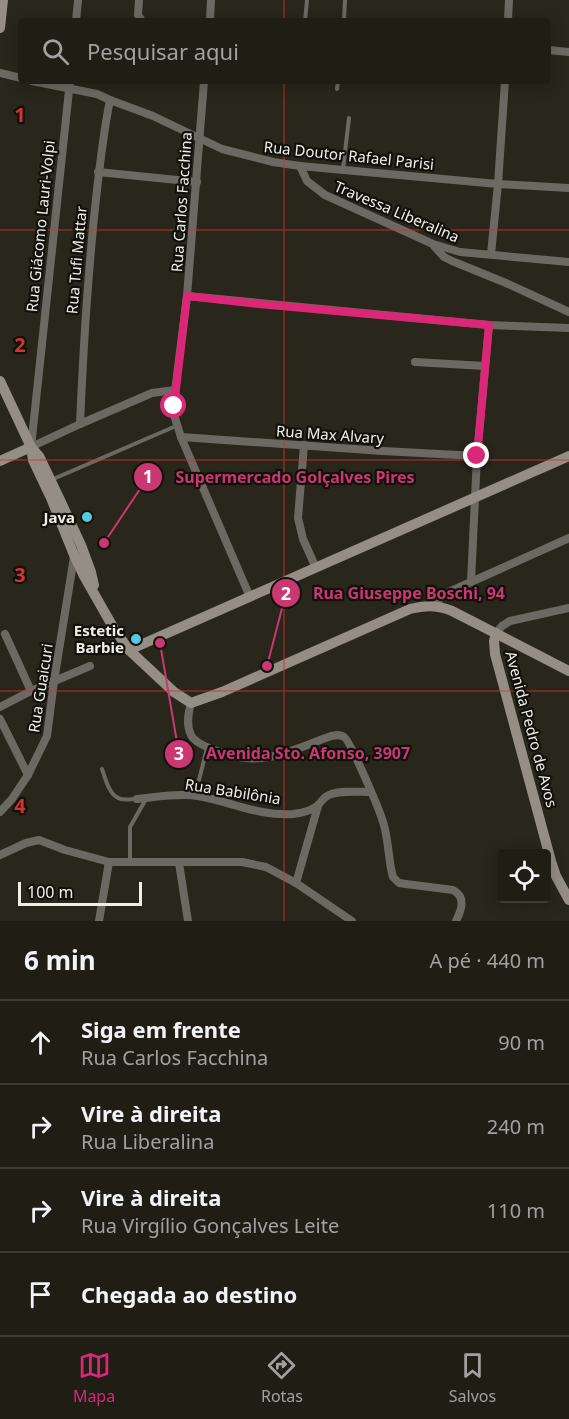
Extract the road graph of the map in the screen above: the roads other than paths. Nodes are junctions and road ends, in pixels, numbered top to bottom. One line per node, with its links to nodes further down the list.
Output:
1 (3, 0): 14 (main road)
2 (78, 0): 8 (street)
3 (139, 0): 9 (street)
4 (211, 0): 10 (street)
5 (307, 0): 11 (lane)
6 (345, 0): 12 (lane)
7 (509, 0): 13 (street)
8 (76, 18)
9 (140, 18)
10 (210, 18)
11 (305, 18)
12 (344, 18)
13 (508, 18)
14 (0, 28)
15 (551, 50): 16 (street)
16 (569, 52)
17 (0, 73): 18 (street)
18 (18, 77)
19 (204, 84): 26 (street, Rua Carlos Facchina)
20 (338, 84): 23 (lane)
21 (505, 84): 31 (street)
22 (69, 85): 24 (street, Rua Doutor Rafael Parisi); 48 (street, Rua Giácomo Lauri-Volpi)
23 (337, 89)
24 (110, 100): 26 (street, Rua Doutor Rafael Parisi); 29 (street, Rua Tufi Mattar)
25 (348, 118): 28 (lane)
26 (199, 138): 27 (street, Rua Doutor Rafael Parisi); 30 (street, Rua Carlos Facchina)
27 (300, 166): 28 (street, Rua Doutor Rafael Parisi); 33 (street, Travessa Liberalina)
28 (343, 170): 31 (street, Rua Doutor Rafael Parisi)
29 (98, 172): 30 (street); 44 (street, Rua Tufi Mattar)
30 (197, 182): 36 (street, Rua Carlos Facchina)
31 (498, 184): 32 (street, Rua Doutor Rafael Parisi); 34 (street)
32 (569, 188)
33 (433, 244): 34 (street, Travessa Liberalina); 37 (street)
34 (491, 254): 35 (street, Travessa Liberalina)
35 (569, 262)
36 (187, 296): 38 (street); 43 (street, Rua Carlos Facchina)
37 (569, 312)
38 (489, 325): 39 (street); 41 (street)
39 (569, 328)
40 (415, 362): 41 (street)
41 (485, 366): 49 (street)
42 (0, 381): 48 (main road)
43 (175, 390): 44 (street); 45 (street, Rua Carlos Facchina)
44 (80, 424): 48 (street)
45 (177, 426): 46 (street, Rua Carlos Facchina); 52 (lane)
46 (182, 437): 47 (street, Rua Max Alvary); 58 (street, Rua Carlos Facchina)
47 (304, 445): 49 (street, Rua Max Alvary); 56 (street)
48 (31, 447): 51 (main road); 52 (main road); 55 (main road)
49 (477, 456): 53 (street)
50 (569, 456): 53 (main road)
51 (0, 461)
52 (51, 480): 55 (main road)
53 (476, 497): 56 (main road); 57 (street)
54 (569, 538): 57 (street)
55 (77, 550): 63 (main road); 66 (street, Rua Guaicuri)
56 (316, 568): 58 (main road)
57 (471, 582): 59 (street)
58 (250, 597): 63 (main road)
59 (435, 605): 61 (main road); 68 (main road)
60 (569, 608): 61 (street)
61 (496, 633): 65 (main road); 84 (main road, Avenida Pedro de Avos)
62 (5, 634): 67 (street)
63 (129, 650): 68 (main road)
64 (90, 666): 66 (street)
65 (569, 671)
66 (54, 681): 67 (street); 73 (street, Rua Guaicuri)
67 (31, 692): 69 (street)
68 (191, 704): 71 (street)
69 (0, 707)
70 (0, 719): 73 (street)
71 (207, 747): 74 (street); 75 (lane)
72 (102, 770): 76 (lane, Rua Babilônia)
73 (27, 775): 78 (street, Rua Guaicuri)
74 (370, 792): 77 (street, Rua Babilônia); 88 (street)
75 (195, 796): 76 (street, Rua Babilônia); 77 (street, Rua Babilônia)
76 (142, 798): 81 (lane)
77 (318, 806): 83 (street)
78 (0, 812)
79 (0, 855): 80 (street)
80 (109, 862): 81 (street); 85 (street)
81 (130, 863): 82 (street)
82 (179, 863): 83 (street); 86 (street)
83 (296, 883): 87 (street)
84 (569, 900)
85 (99, 921)
86 (188, 921)
87 (352, 921)
88 (456, 921)

